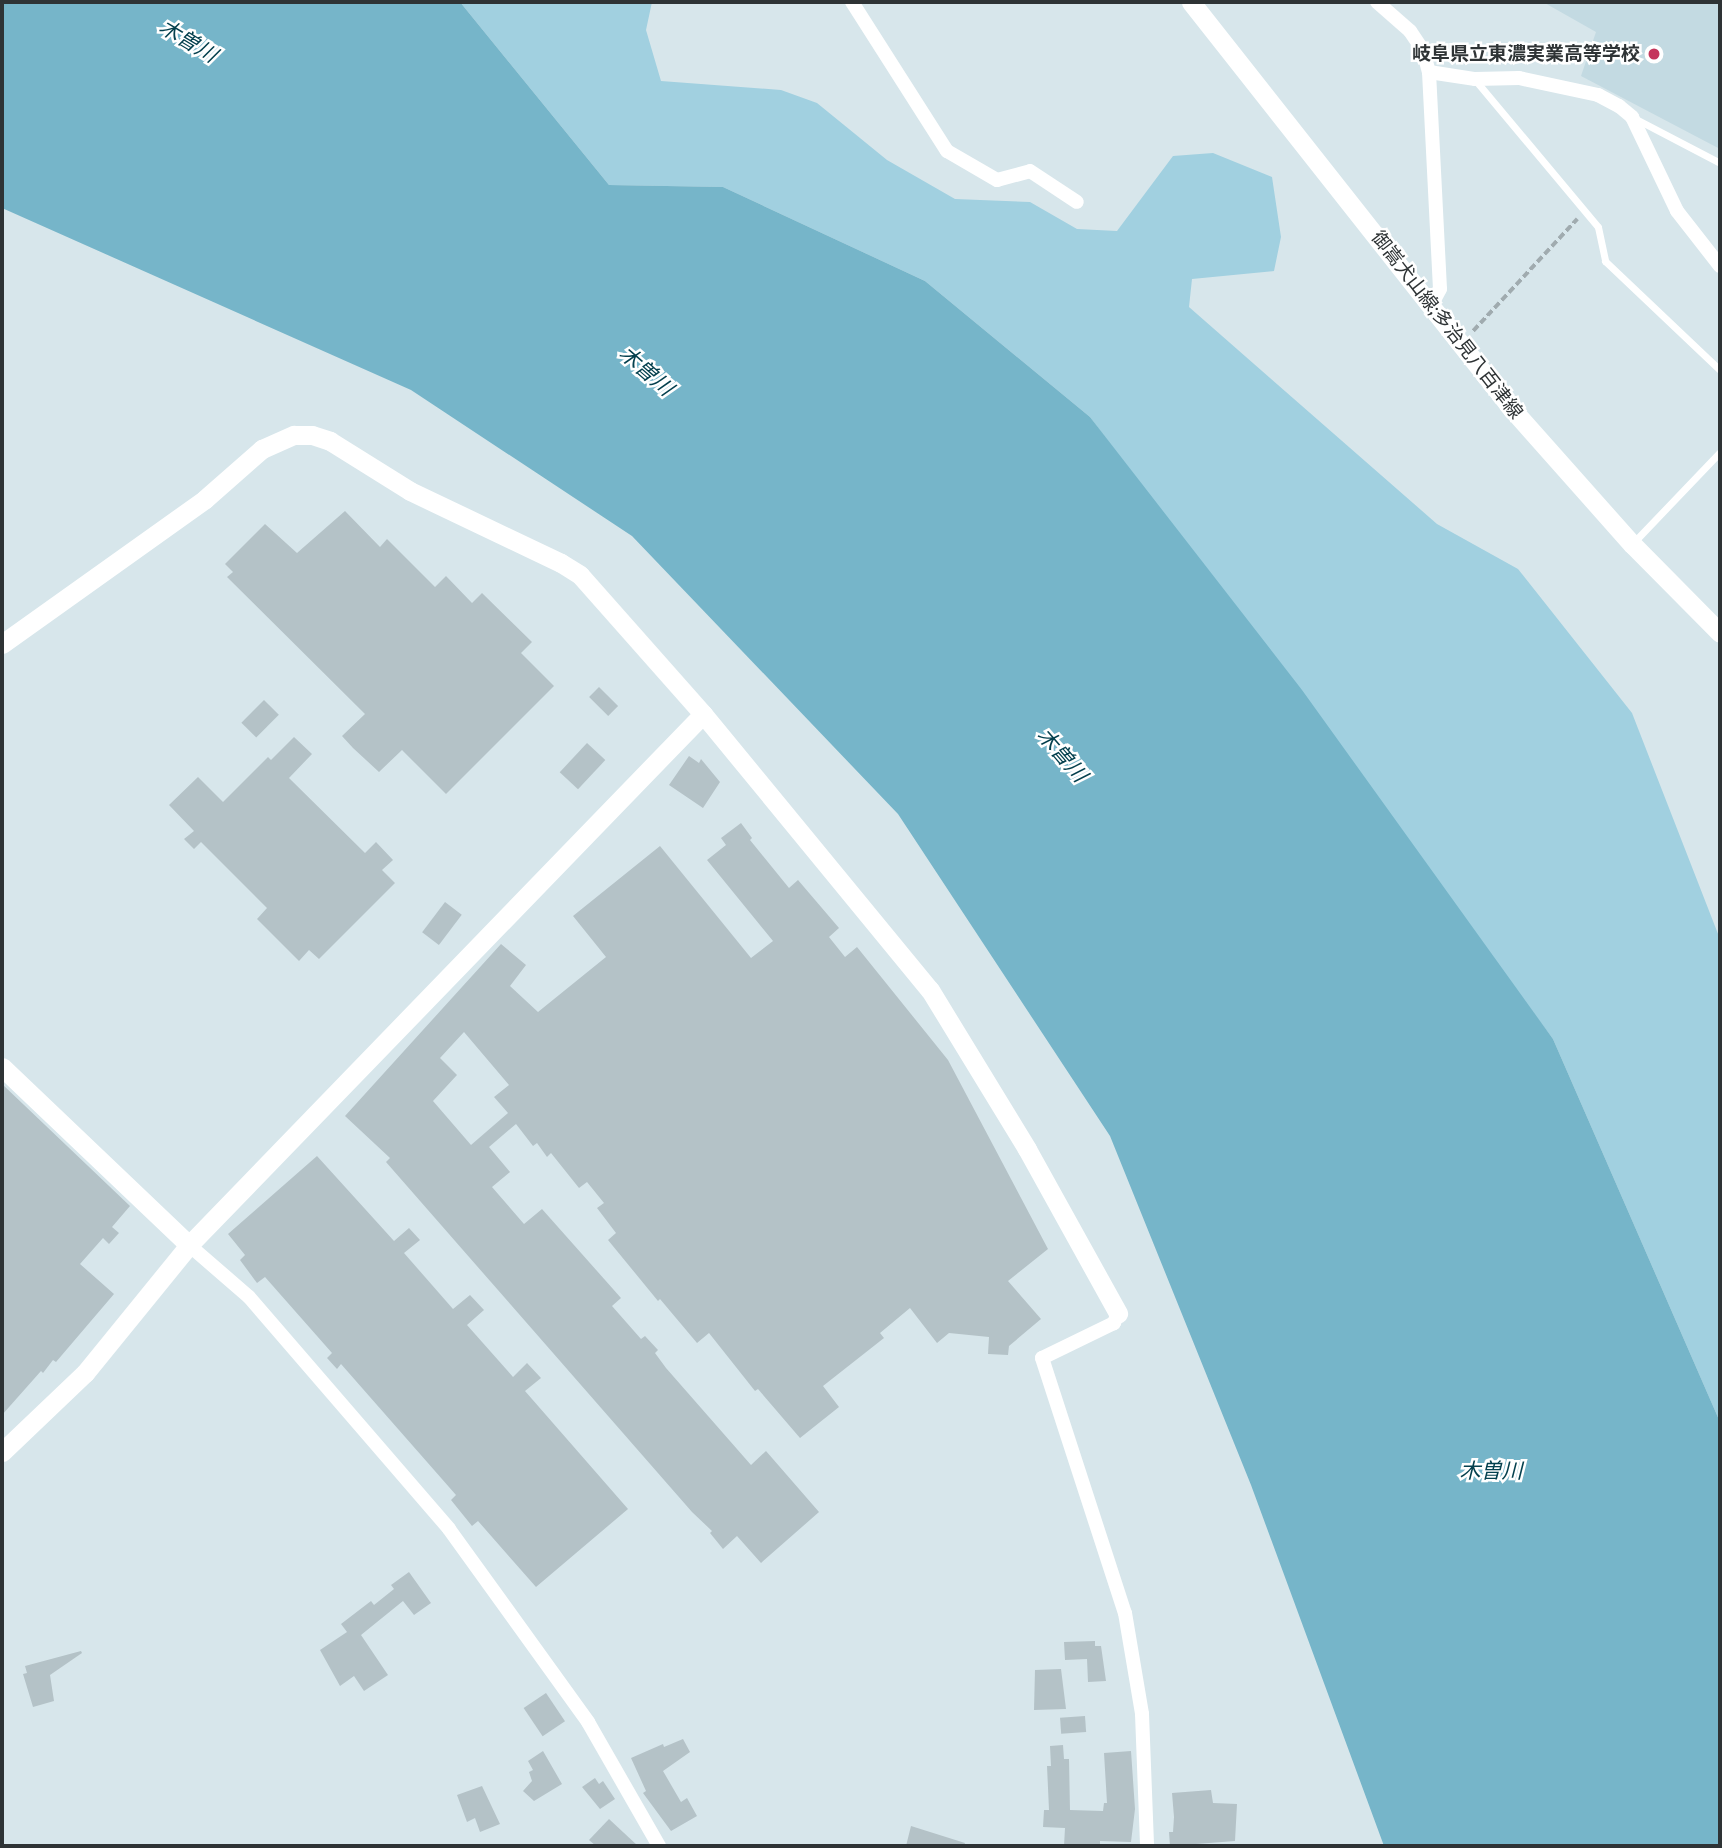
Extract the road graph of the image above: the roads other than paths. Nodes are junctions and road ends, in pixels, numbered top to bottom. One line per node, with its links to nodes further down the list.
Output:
1 (852, 2): 8 (street)
2 (1191, 2): 10 (street, 御嵩犬山線;多治見八百津線)
3 (1377, 2): 4 (street)
4 (1429, 72): 5 (street); 10 (street)
5 (1475, 79): 6 (street); 11 (lane)
6 (1632, 117): 7 (lane); 9 (street)
7 (1720, 163)
8 (1077, 202)
9 (1720, 266)
10 (1431, 306): 13 (street, 御嵩犬山線;多治見八百津線)
11 (1720, 370)
12 (1720, 452): 13 (lane)
13 (1632, 544): 14 (street, 御嵩犬山線;多治見八百津線)
14 (1720, 633)
15 (2, 644): 16 (street)
16 (703, 714): 18 (street); 19 (street)
17 (2, 1067): 18 (street)
18 (189, 1245): 20 (street); 21 (street)
19 (1118, 1313): 22 (street)
20 (2, 1452)
21 (659, 1846)
22 (1147, 1846)

